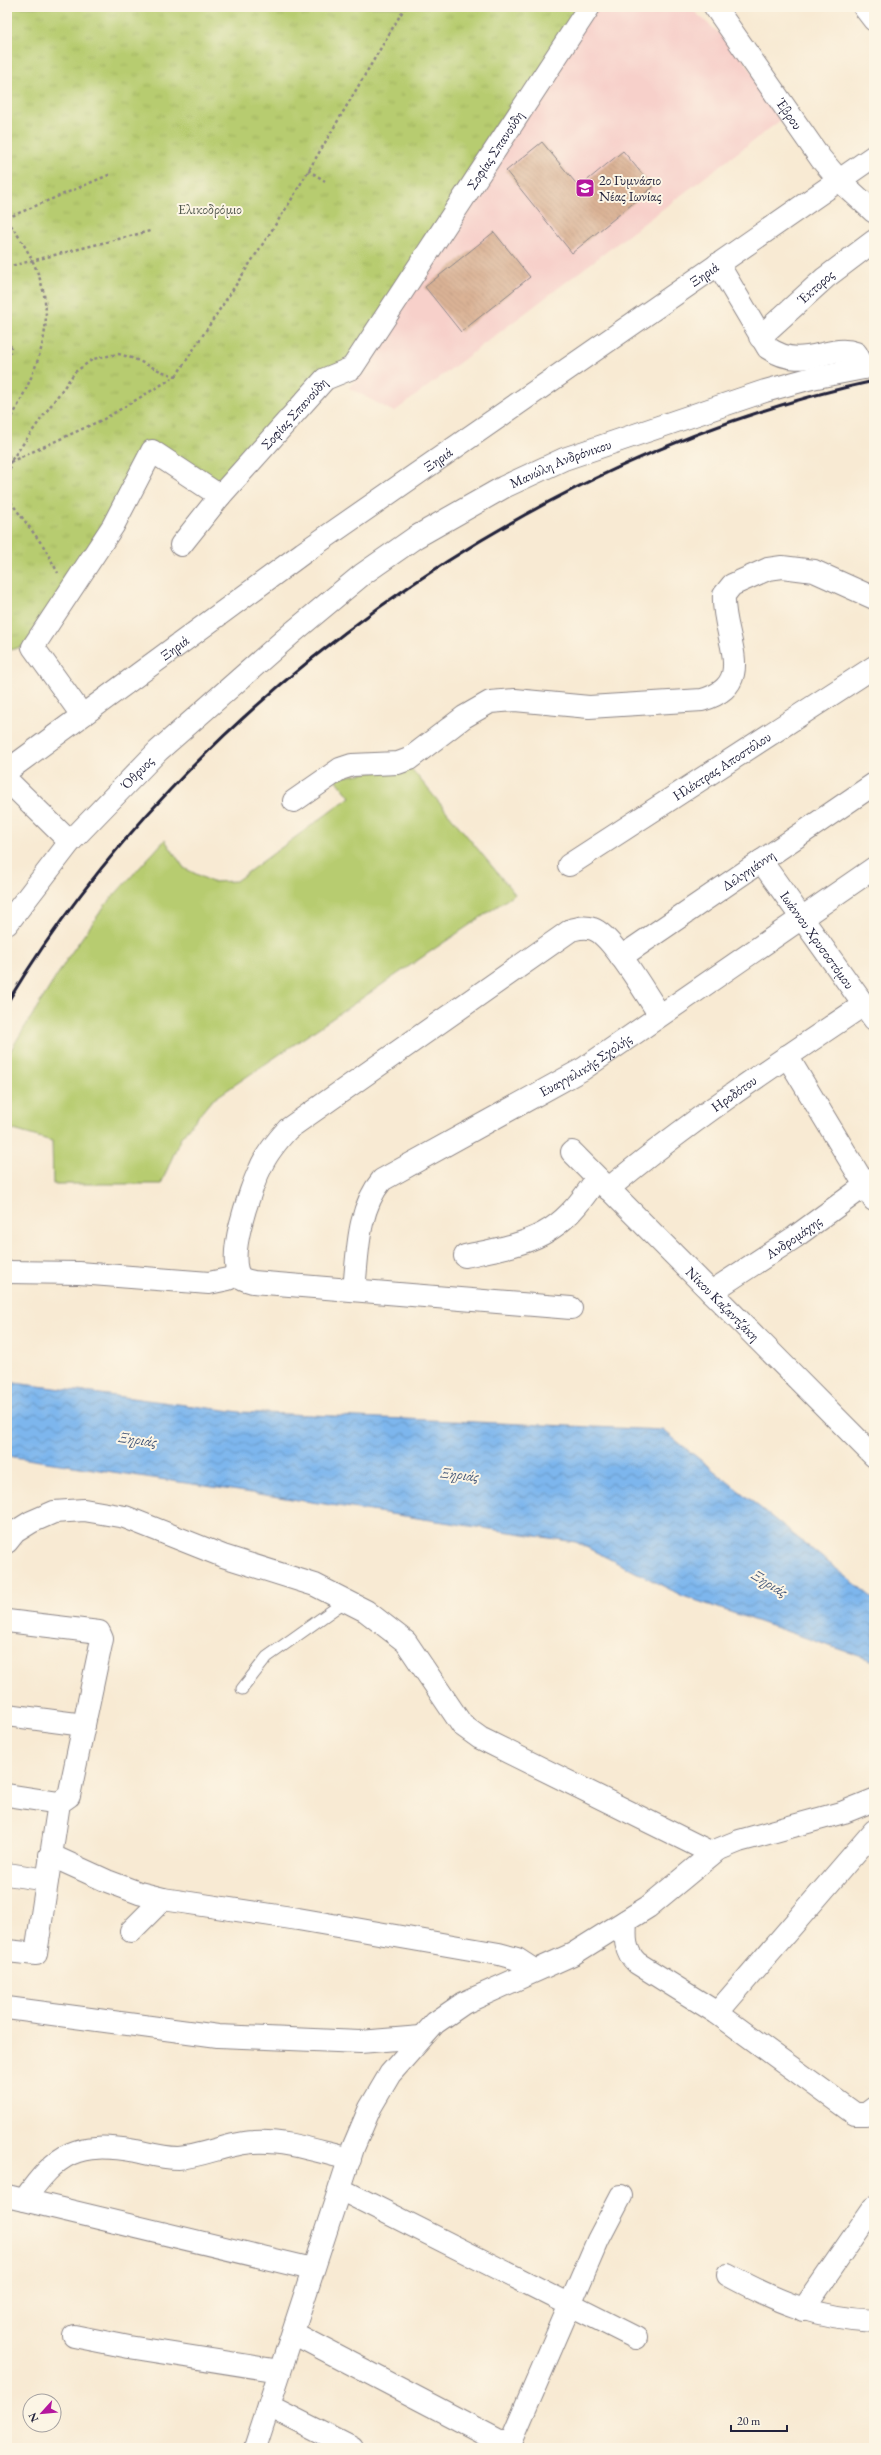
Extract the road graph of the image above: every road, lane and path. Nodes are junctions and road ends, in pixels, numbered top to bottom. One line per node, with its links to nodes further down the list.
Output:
1 (405, 7): 7 (path)
2 (589, 7): 27 (street, Σοφίας Σπανούδη)
3 (715, 7): 9 (street, Έβρου)
4 (864, 7): 5 (street)
5 (874, 20)
6 (874, 156): 9 (street, Ξηριά)
7 (308, 170): 10 (path); 22 (path)
8 (111, 174): 12 (path)
9 (839, 180): 11 (street, Έβρου); 16 (street, Ξηριά)
10 (325, 181)
11 (874, 212)
12 (7, 219): 15 (path)
13 (150, 231): 15 (path)
14 (874, 241): 18 (street, Έκτορος)
15 (32, 260): 17 (path); 23 (path)
16 (718, 264): 18 (street); 34 (street, Ξηριά)
17 (7, 266)
18 (760, 336): 21 (street)
19 (7, 340): 20 (path)
20 (7, 363)
21 (869, 367): 32 (street, Μανώλη Ανδρόνικου)
22 (176, 376): 25 (path); 25 (path)
23 (7, 427)
24 (7, 449): 25 (path)
25 (10, 462): 26 (path)
26 (7, 476)
27 (220, 496): 29 (street, Σοφίας Σπανούδη); 30 (street)
28 (7, 497): 30 (path)
29 (181, 545)
30 (68, 593): 34 (street)
31 (874, 598): 38 (street)
32 (285, 639): 39 (street, Όθρυος)
33 (874, 667): 41 (street, Ηλέκτρας Αποστόλου)
34 (82, 715): 35 (street, Ξηριά)
35 (7, 771)
36 (7, 780): 39 (street)
37 (874, 784): 40 (street, Δελγηιάννη)
38 (294, 801)
39 (70, 842): 44 (street, Όθρυος)
40 (761, 862): 43 (street, Ιωάννου Χρυσοστόμου); 45 (street, Δελγηιάννη)
41 (569, 865)
42 (874, 868): 43 (street, Ευαγγελικής Σχολής)
43 (803, 918): 46 (street, Ιωάννου Χρυσοστόμου); 47 (street, Ευαγγελικής Σχολής)
44 (7, 924)
45 (622, 957): 47 (street); 54 (street)
46 (869, 1012): 48 (street, Ηροδότου)
47 (660, 1014): 55 (street, Ευαγγελικής Σχολής)
48 (787, 1056): 50 (street, Ηροδότου); 51 (street)
49 (572, 1152): 50 (street, Νίκου Καζαντζάκη)
50 (602, 1184): 52 (street, Ηροδότου); 56 (street, Νίκου Καζαντζάκη)
51 (871, 1188): 56 (street, Ανδρομάχης)
52 (465, 1256)
53 (7, 1272): 54 (street)
54 (238, 1274): 55 (street)
55 (354, 1290): 57 (street)
56 (711, 1292): 58 (street, Νίκου Καζαντζάκη)
57 (571, 1308)
58 (874, 1456)
59 (7, 1542): 60 (street)
60 (347, 1600): 62 (lane); 69 (street)
61 (7, 1621): 64 (street)
62 (242, 1689)
63 (7, 1715): 64 (street)
64 (84, 1725): 67 (street)
65 (7, 1795): 67 (street)
66 (874, 1800): 69 (street)
67 (59, 1803): 70 (street)
68 (874, 1831): 79 (street)
69 (712, 1853): 74 (street)
70 (50, 1855): 72 (street); 73 (street)
71 (7, 1874): 72 (street)
72 (47, 1880): 76 (street)
73 (163, 1899): 75 (street); 77 (street)
74 (626, 1920): 77 (street); 79 (street)
75 (131, 1931)
76 (7, 1951)
77 (534, 1970): 80 (street)
78 (7, 2008): 80 (street)
79 (717, 2013): 81 (street)
80 (421, 2037): 82 (street)
81 (874, 2108)
82 (350, 2159): 83 (street); 85 (street)
83 (340, 2189): 87 (street); 89 (street)
84 (621, 2196): 89 (street)
85 (16, 2198): 87 (street)
86 (874, 2207): 90 (street)
87 (312, 2269): 92 (street)
88 (728, 2275): 90 (street)
89 (569, 2304): 94 (street); 97 (street)
90 (803, 2310): 91 (street)
91 (874, 2321)
92 (293, 2333): 95 (street); 97 (street)
93 (74, 2336): 95 (street)
94 (636, 2338)
95 (280, 2371): 96 (street)
96 (269, 2406): 98 (street); 99 (street)
97 (511, 2447)
98 (255, 2448)
99 (352, 2448)

